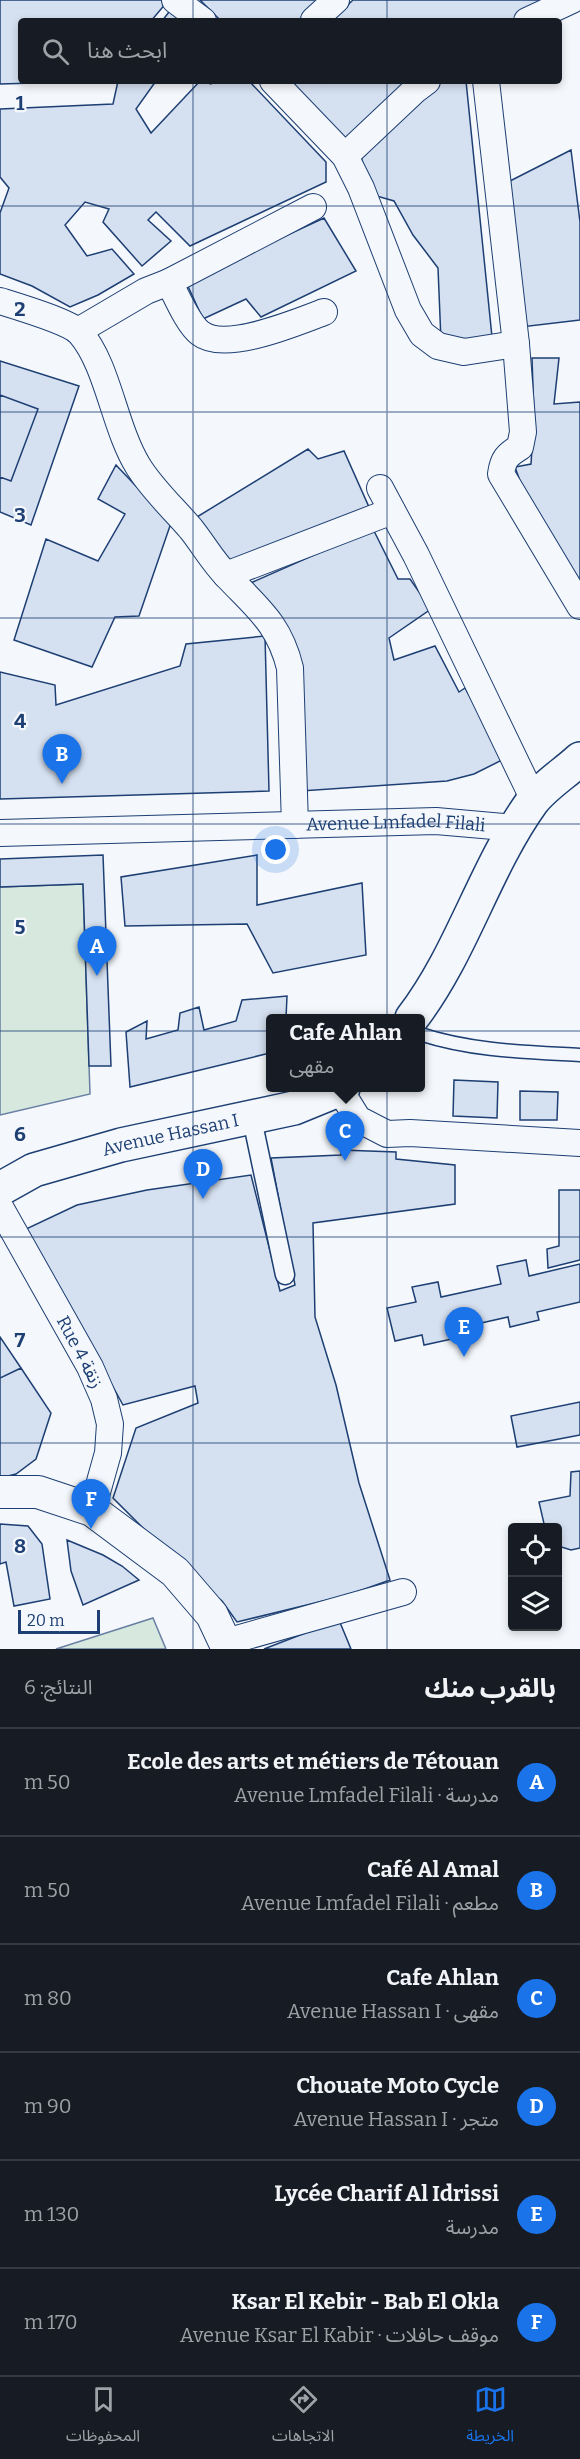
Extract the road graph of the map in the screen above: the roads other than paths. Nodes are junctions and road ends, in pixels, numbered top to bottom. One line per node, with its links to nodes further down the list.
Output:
1 (175, 0): 4 (street)
2 (336, 0): 5 (street)
3 (572, 0): 6 (street)
4 (199, 18)
5 (316, 18)
6 (533, 18)
7 (276, 84): 10 (street)
8 (423, 84): 10 (street)
9 (486, 84): 16 (street)
10 (345, 156): 16 (street)
11 (313, 207): 12 (street)
12 (169, 282): 14 (street); 15 (street)
13 (0, 301): 15 (street)
14 (324, 312)
15 (78, 331): 19 (street)
16 (516, 344): 20 (street)
17 (380, 488): 18 (street)
18 (392, 511): 19 (street); 22 (street)
19 (226, 575): 23 (street)
20 (580, 606)
21 (580, 759): 22 (main road)
22 (534, 800): 24 (main road)
23 (295, 825): 24 (street, Avenue Lmfadel Filali); 25 (street, Avenue Lmfadel Filali)
24 (515, 828): 26 (main road)
25 (0, 833)
26 (415, 1014)
27 (425, 1035): 28 (lane)
28 (580, 1055)
29 (334, 1092): 31 (main road, Avenue Hassan I)
30 (344, 1092): 32 (street)
31 (252, 1119): 33 (main road, Avenue Hassan I); 35 (street)
32 (580, 1143)
33 (0, 1189)
34 (0, 1207): 37 (street, Rue 4 زنقة)
35 (285, 1275)
36 (0, 1492): 37 (street)
37 (92, 1510): 39 (street)
38 (403, 1592): 39 (street)
39 (227, 1646)

